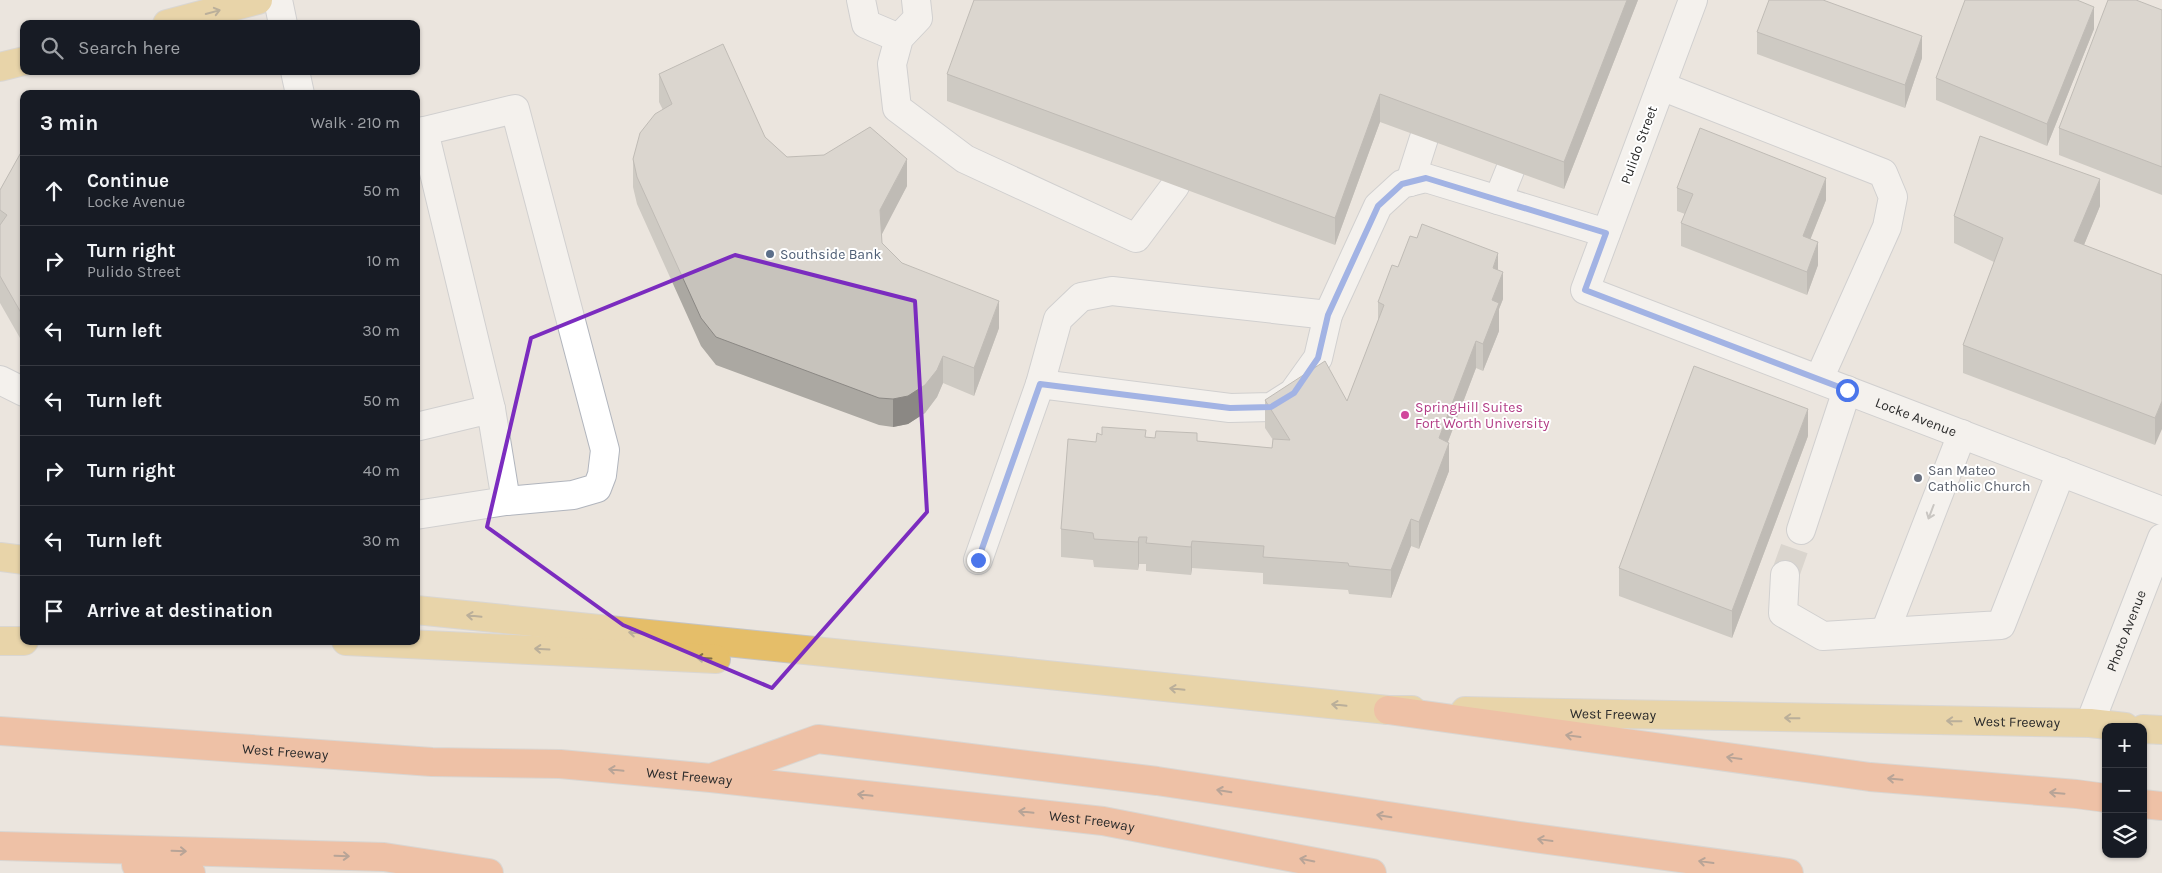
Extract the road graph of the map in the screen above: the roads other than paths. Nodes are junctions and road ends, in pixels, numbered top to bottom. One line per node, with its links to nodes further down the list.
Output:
1 (258, 0): 6 (main road, one-way to 1)
2 (278, 0): 7 (street)
3 (861, 0): 8 (street)
4 (916, 0): 8 (street)
5 (1693, 0): 12 (street, Pulido Street)
6 (182, 20)
7 (282, 20)
8 (899, 38): 18 (street)
9 (20, 62): 10 (main road)
10 (0, 67)
11 (296, 75): 13 (street)
12 (1661, 86): 20 (street, Pulido Street); 24 (street)
13 (299, 90)
14 (420, 132): 28 (street); 32 (street)
15 (1424, 138): 17 (street)
16 (1510, 170): 19 (street)
17 (1410, 182): 19 (street); 22 (street)
18 (1175, 186)
19 (1498, 200): 20 (street)
20 (1606, 233): 21 (street, Pulido Street)
21 (1585, 290): 24 (street, Locke Avenue)
22 (1328, 315): 25 (street); 25 (street)
23 (0, 380): 26 (street)
24 (1819, 380): 27 (street, Locke Avenue)
25 (1040, 384): 39 (street)
26 (20, 390)
27 (1847, 390): 30 (street, Locke Avenue); 35 (street)
28 (491, 409): 29 (street); 32 (street)
29 (420, 426)
30 (1962, 434): 31 (street, Locke Avenue); 42 (street, one-way to 42)
31 (2061, 472): 33 (street, Locke Avenue); 42 (street)
32 (506, 501): 34 (street)
33 (2162, 511)
34 (420, 514)
35 (1801, 530)
36 (2162, 538): 48 (street, Photo Avenue)
37 (0, 557): 38 (main road)
38 (20, 560)
39 (978, 560)
40 (1785, 575): 42 (street)
41 (420, 610): 46 (main road, one-way to 41)
42 (1885, 632)
43 (0, 641): 44 (main road)
44 (20, 641)
45 (420, 644): 46 (main road, one-way to 45)
46 (1102, 681): 47 (main road, West Freeway, one-way to 46)
47 (1388, 710): 48 (main road, West Freeway, one-way to 47); 54 (highway, one-way to 47)
48 (2090, 723): 49 (main road, West Freeway)
49 (2102, 724)
50 (2147, 729): 51 (main road)
51 (2162, 730)
52 (0, 731): 53 (highway, West Freeway, one-way to 52)
53 (711, 778): 60 (highway, West Freeway, one-way to 53); 61 (highway, one-way to 53)
54 (2102, 798)
55 (2147, 804): 56 (highway)
56 (2162, 806)
57 (4, 846): 58 (highway); 59 (highway, one-way to 59)
58 (191, 873)
59 (489, 873)
60 (1372, 873)
61 (1789, 873)

